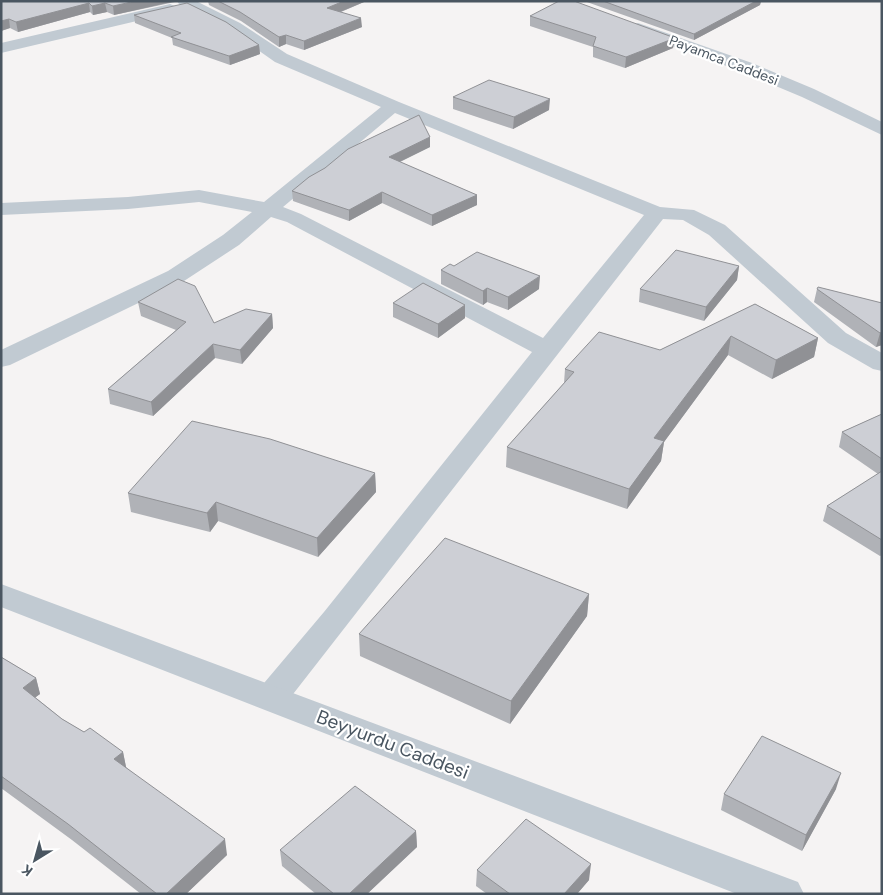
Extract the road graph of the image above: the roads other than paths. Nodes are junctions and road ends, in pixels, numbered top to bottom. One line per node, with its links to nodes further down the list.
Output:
1 (193, 2): 3 (street); 4 (street)
2 (627, 24): 5 (street, Payamca Caddesi)
3 (1, 48)
4 (393, 106): 7 (street); 8 (street)
5 (882, 128)
6 (1, 209): 7 (street)
7 (268, 210): 9 (street); 10 (street)
8 (657, 213): 9 (street); 11 (street)
9 (547, 350): 13 (street)
10 (1, 360)
11 (882, 364)
12 (1, 595): 13 (street, Beyyurdu Caddesi)
13 (271, 698): 14 (street, Beyyurdu Caddesi)
14 (784, 894)

